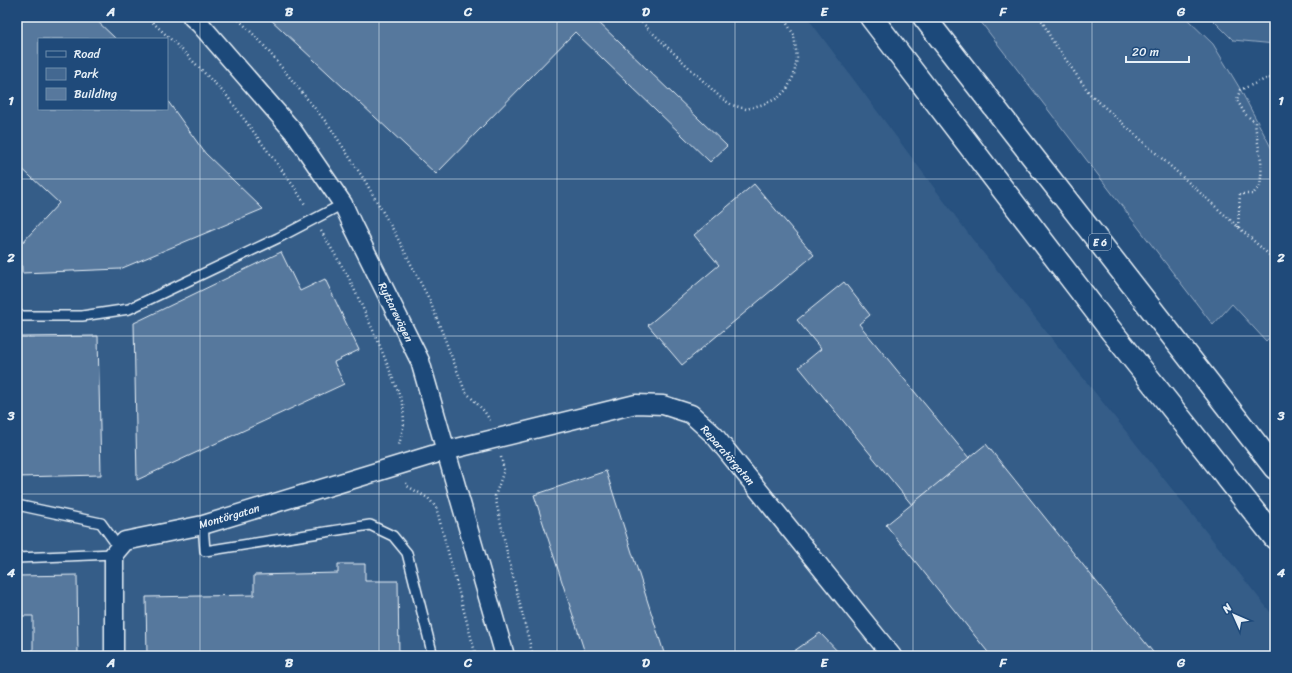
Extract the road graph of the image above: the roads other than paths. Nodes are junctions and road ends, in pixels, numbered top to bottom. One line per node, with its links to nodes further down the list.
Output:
1 (192, 17): 4 (street, Ryttarevägen)
2 (871, 17): 10 (highway)
3 (924, 17): 7 (highway, E 6)
4 (343, 204): 5 (lane); 6 (street, Ryttarevägen)
5 (17, 316)
6 (445, 451): 9 (street, Montörgatan); 15 (street, Ryttarevägen); 16 (street, Reparatörgatan)
7 (1275, 468)
8 (17, 505): 11 (lane)
9 (203, 525): 11 (street, Montörgatan); 14 (lane)
10 (1275, 538)
11 (116, 551): 12 (lane); 13 (street)
12 (17, 558)
13 (114, 656)
14 (433, 656)
15 (505, 656)
16 (892, 656)

